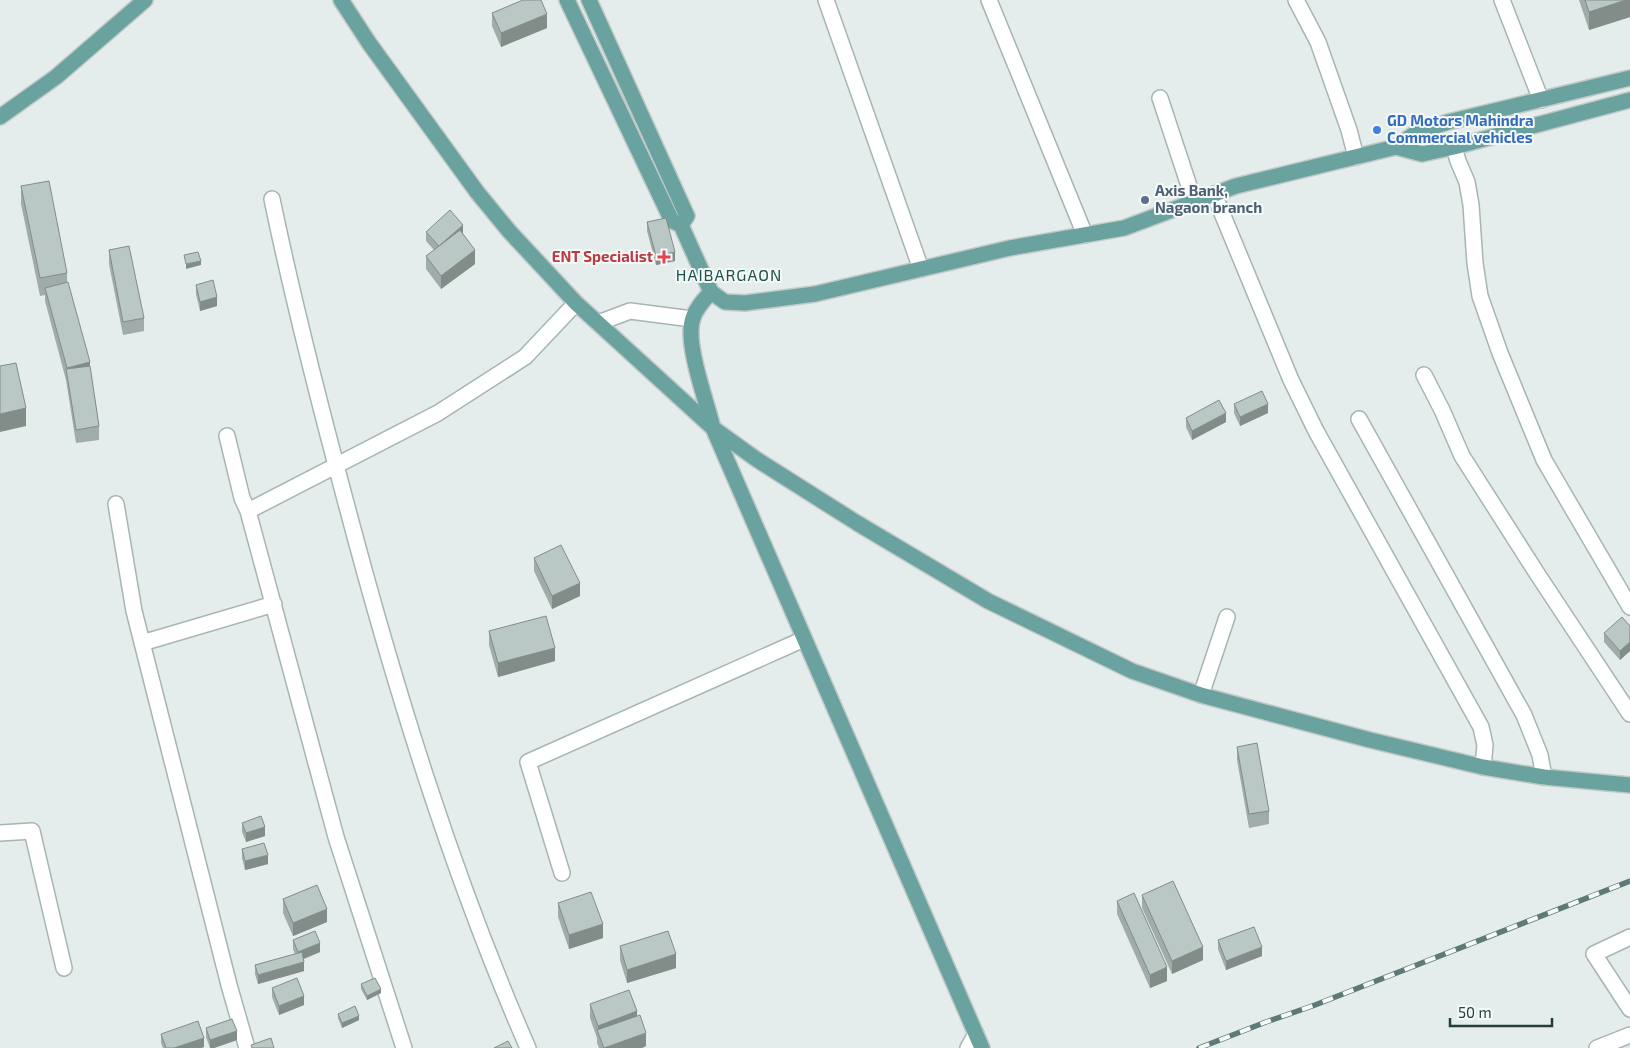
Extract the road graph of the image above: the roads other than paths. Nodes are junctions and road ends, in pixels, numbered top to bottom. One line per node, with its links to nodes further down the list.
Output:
1 (145, 0): 13 (main road)
2 (341, 0): 24 (main road)
3 (567, 0): 20 (main road)
4 (589, 0): 20 (main road)
5 (826, 0): 22 (street)
6 (989, 0): 21 (street)
7 (1296, 0): 16 (street)
8 (1502, 0): 11 (street)
9 (1630, 78): 11 (main road)
10 (1160, 98): 19 (street)
11 (1541, 100): 14 (main road)
12 (1630, 100): 15 (main road)
13 (0, 117)
14 (1396, 147): 15 (main road); 16 (main road)
15 (1454, 147): 35 (street)
16 (1356, 157): 17 (main road)
17 (1214, 194): 19 (main road); 41 (street)
18 (272, 199): 31 (street)
19 (1194, 201): 21 (main road)
20 (681, 225): 23 (main road)
21 (1085, 235): 22 (main road)
22 (921, 269): 23 (main road)
23 (711, 292): 25 (main road)
24 (576, 303): 26 (main road); 31 (street)
25 (692, 319): 26 (street); 29 (main road)
26 (598, 323): 29 (main road)
27 (1424, 375): 40 (street)
28 (1359, 419): 42 (street)
29 (713, 428): 37 (main road); 39 (main road)
30 (227, 436): 33 (street)
31 (336, 465): 33 (street); 53 (street)
32 (116, 504): 38 (street)
33 (248, 511): 34 (street)
34 (274, 604): 38 (street); 52 (street)
35 (1630, 607)
36 (1227, 617): 39 (street)
37 (804, 639): 45 (street); 50 (main road)
38 (142, 642): 51 (street)
39 (1201, 696): 41 (main road)
40 (1630, 714)
41 (1483, 767): 42 (main road)
42 (1544, 776): 43 (main road)
43 (1630, 785)
44 (0, 833): 47 (street)
45 (562, 873)
46 (1630, 938): 48 (street)
47 (64, 968)
48 (1630, 1009)
49 (1630, 1035): 55 (street)
50 (979, 1041): 54 (street)
51 (247, 1048)
52 (404, 1048)
53 (528, 1048)
54 (968, 1048)
55 (1597, 1048)

